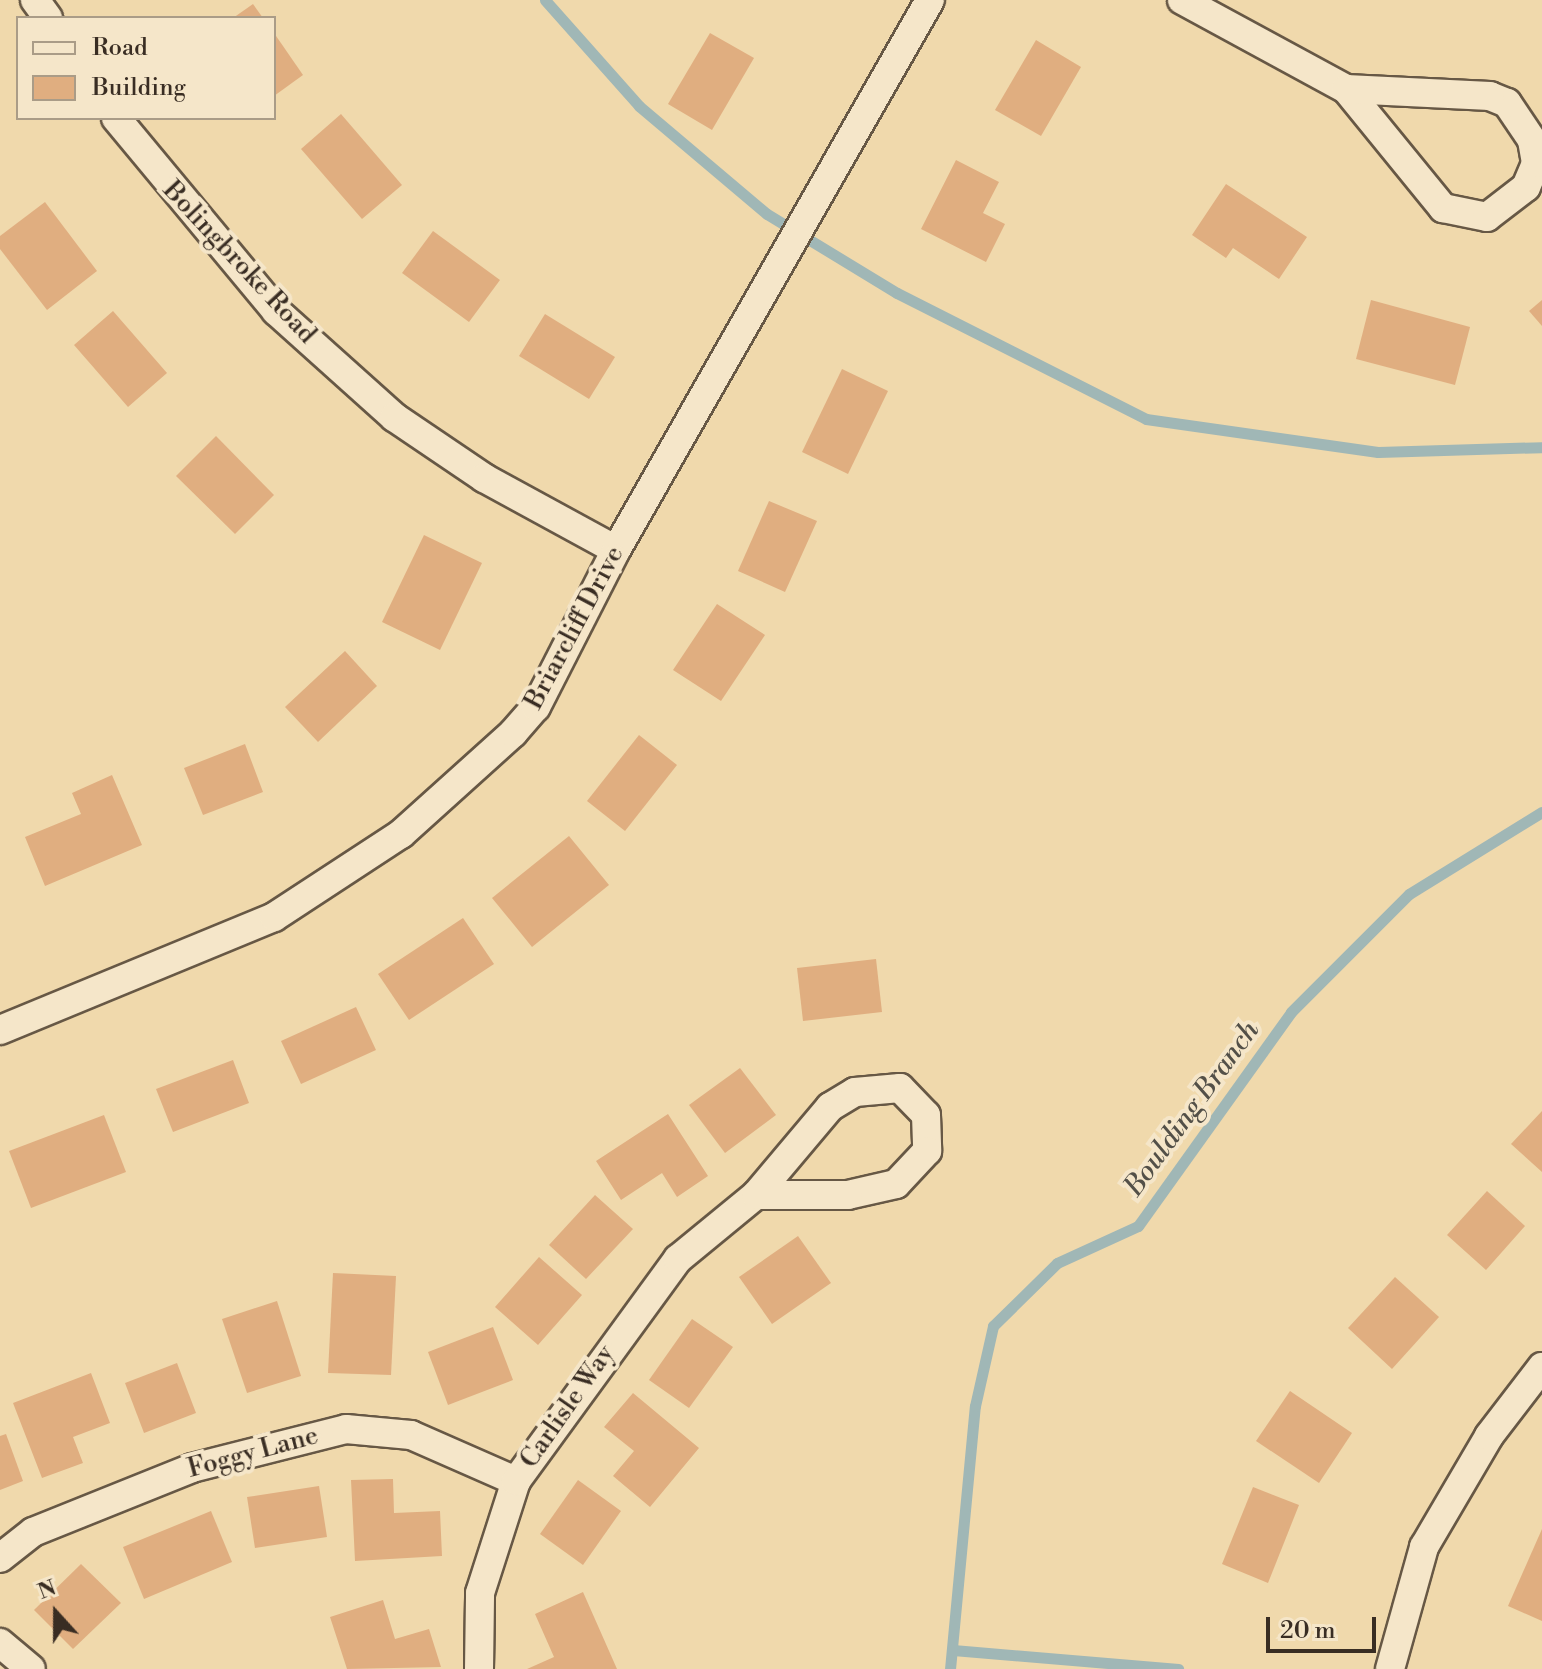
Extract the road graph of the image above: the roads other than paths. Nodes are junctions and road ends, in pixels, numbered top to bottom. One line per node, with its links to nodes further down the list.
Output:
1 (930, 0): 5 (street, Briarcliff Drive)
2 (1182, 0): 3 (street)
3 (1346, 89): 3 (street)
4 (118, 120): 5 (street, Bolingbroke Road)
5 (616, 550): 6 (street, Briarcliff Drive)
6 (0, 1030)
7 (756, 1195): 7 (street, Carlisle Way); 9 (street, Carlisle Way)
8 (1542, 1367): 14 (street)
9 (516, 1481): 10 (street, Foggy Lane); 13 (street, Carlisle Way)
10 (0, 1558)
11 (0, 1643): 12 (street)
12 (31, 1669)
13 (479, 1669)
14 (1390, 1669)

